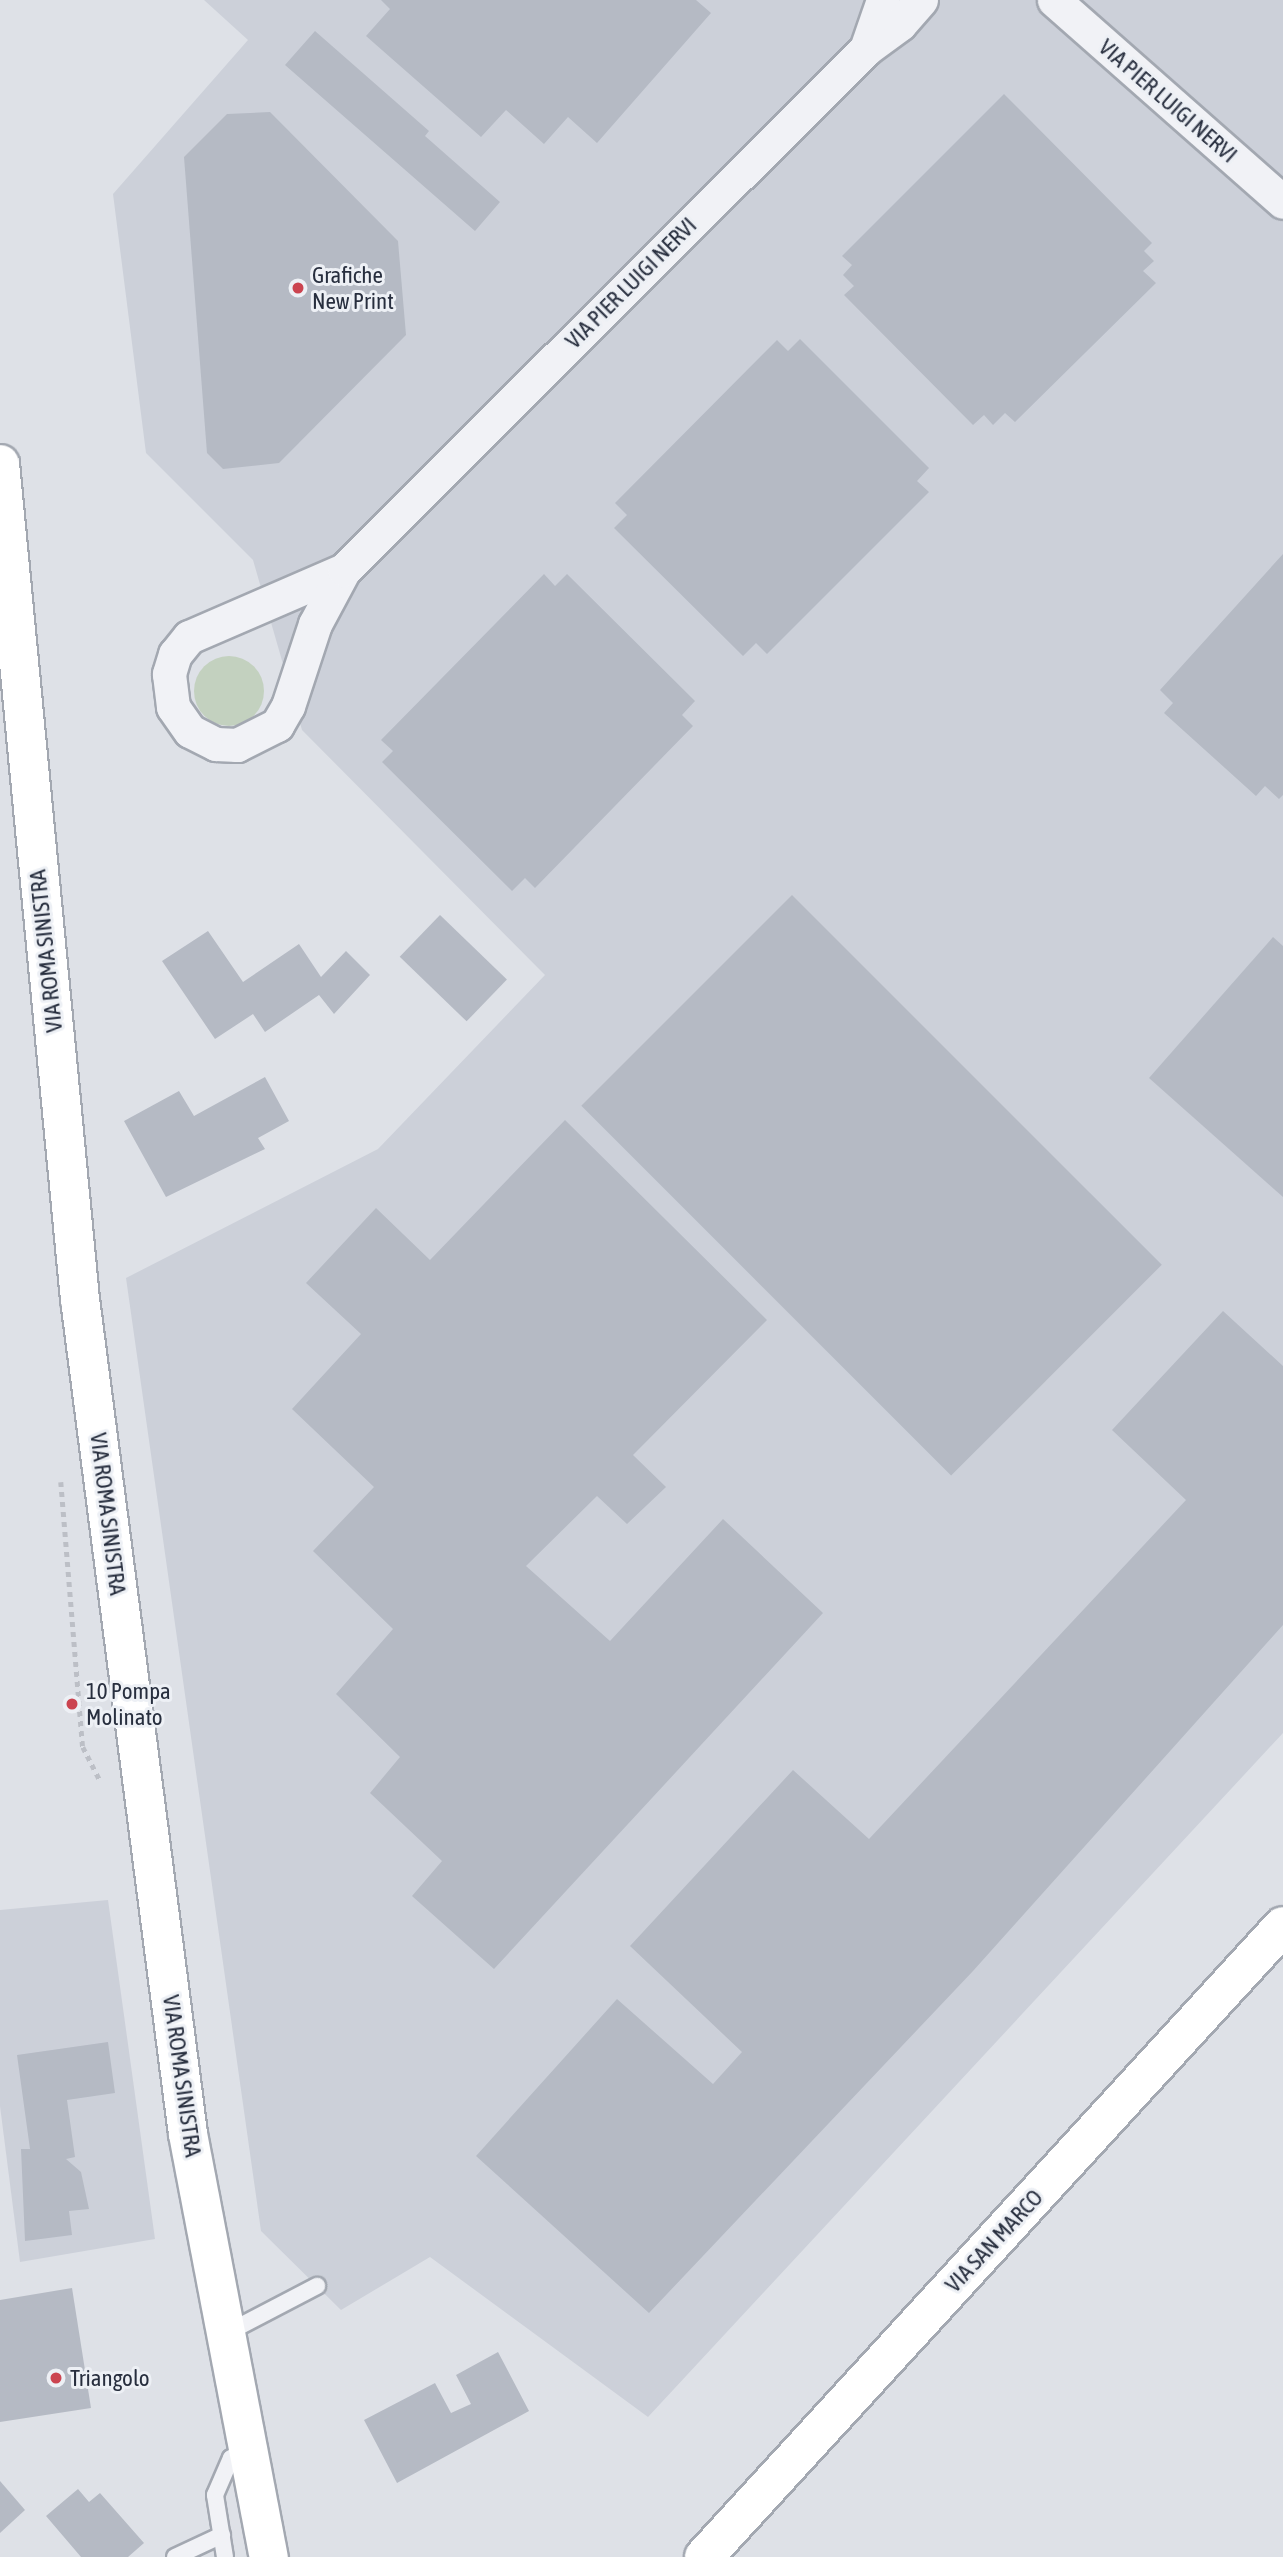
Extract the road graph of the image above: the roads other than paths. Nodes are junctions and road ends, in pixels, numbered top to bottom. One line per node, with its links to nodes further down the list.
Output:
1 (883, 0): 4 (street)
2 (921, 0): 4 (street, VIA PIER LUIGI NERVI)
3 (1054, 0): 5 (street, VIA PIER LUIGI NERVI)
4 (866, 48): 7 (street, VIA PIER LUIGI NERVI)
5 (1283, 202)
6 (0, 464): 10 (main road, VIA ROMA SINISTRA)
7 (344, 570): 7 (street, VIA PIER LUIGI NERVI)
8 (1283, 1926): 16 (main road, VIA SAN MARCO)
9 (317, 2286): 10 (lane)
10 (225, 2334): 11 (main road, VIA ROMA SINISTRA)
11 (248, 2453): 12 (lane); 15 (main road, VIA ROMA SINISTRA)
12 (222, 2535): 13 (lane); 14 (lane)
13 (175, 2557)
14 (225, 2557)
15 (269, 2557)
16 (704, 2557)

